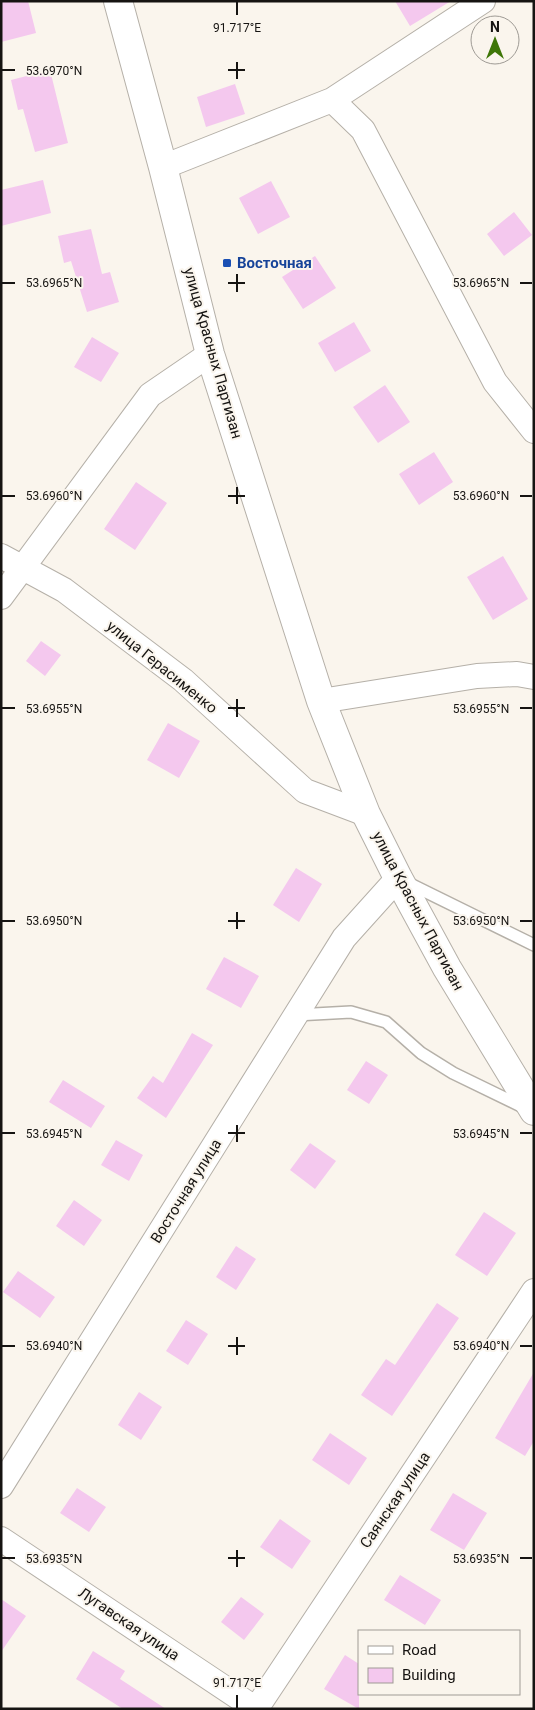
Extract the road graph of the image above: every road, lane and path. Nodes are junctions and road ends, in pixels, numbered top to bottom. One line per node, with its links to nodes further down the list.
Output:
1 (118, 1): 4 (main road, улица Красных Партизан)
2 (483, 1): 3 (street)
3 (332, 100): 4 (street); 6 (street)
4 (163, 167): 5 (main road, улица Красных Партизан)
5 (210, 354): 7 (street); 10 (main road, улица Красных Партизан)
6 (534, 431)
7 (11, 562): 8 (street); 11 (street, улица Герасименко)
8 (1, 597)
9 (528, 671): 10 (street)
10 (320, 701): 11 (main road, улица Красных Партизан)
11 (366, 814): 12 (main road, улица Красных Партизан)
12 (398, 878): 13 (lane); 14 (street, Восточная улица); 15 (main road, улица Красных Партизан)
13 (534, 945)
14 (296, 1015): 15 (lane); 17 (street, Восточная улица)
15 (534, 1112)
16 (534, 1291): 19 (street, Саянская улица)
17 (1, 1486)
18 (1, 1539): 19 (street, Лугавская улица)
19 (256, 1709)

